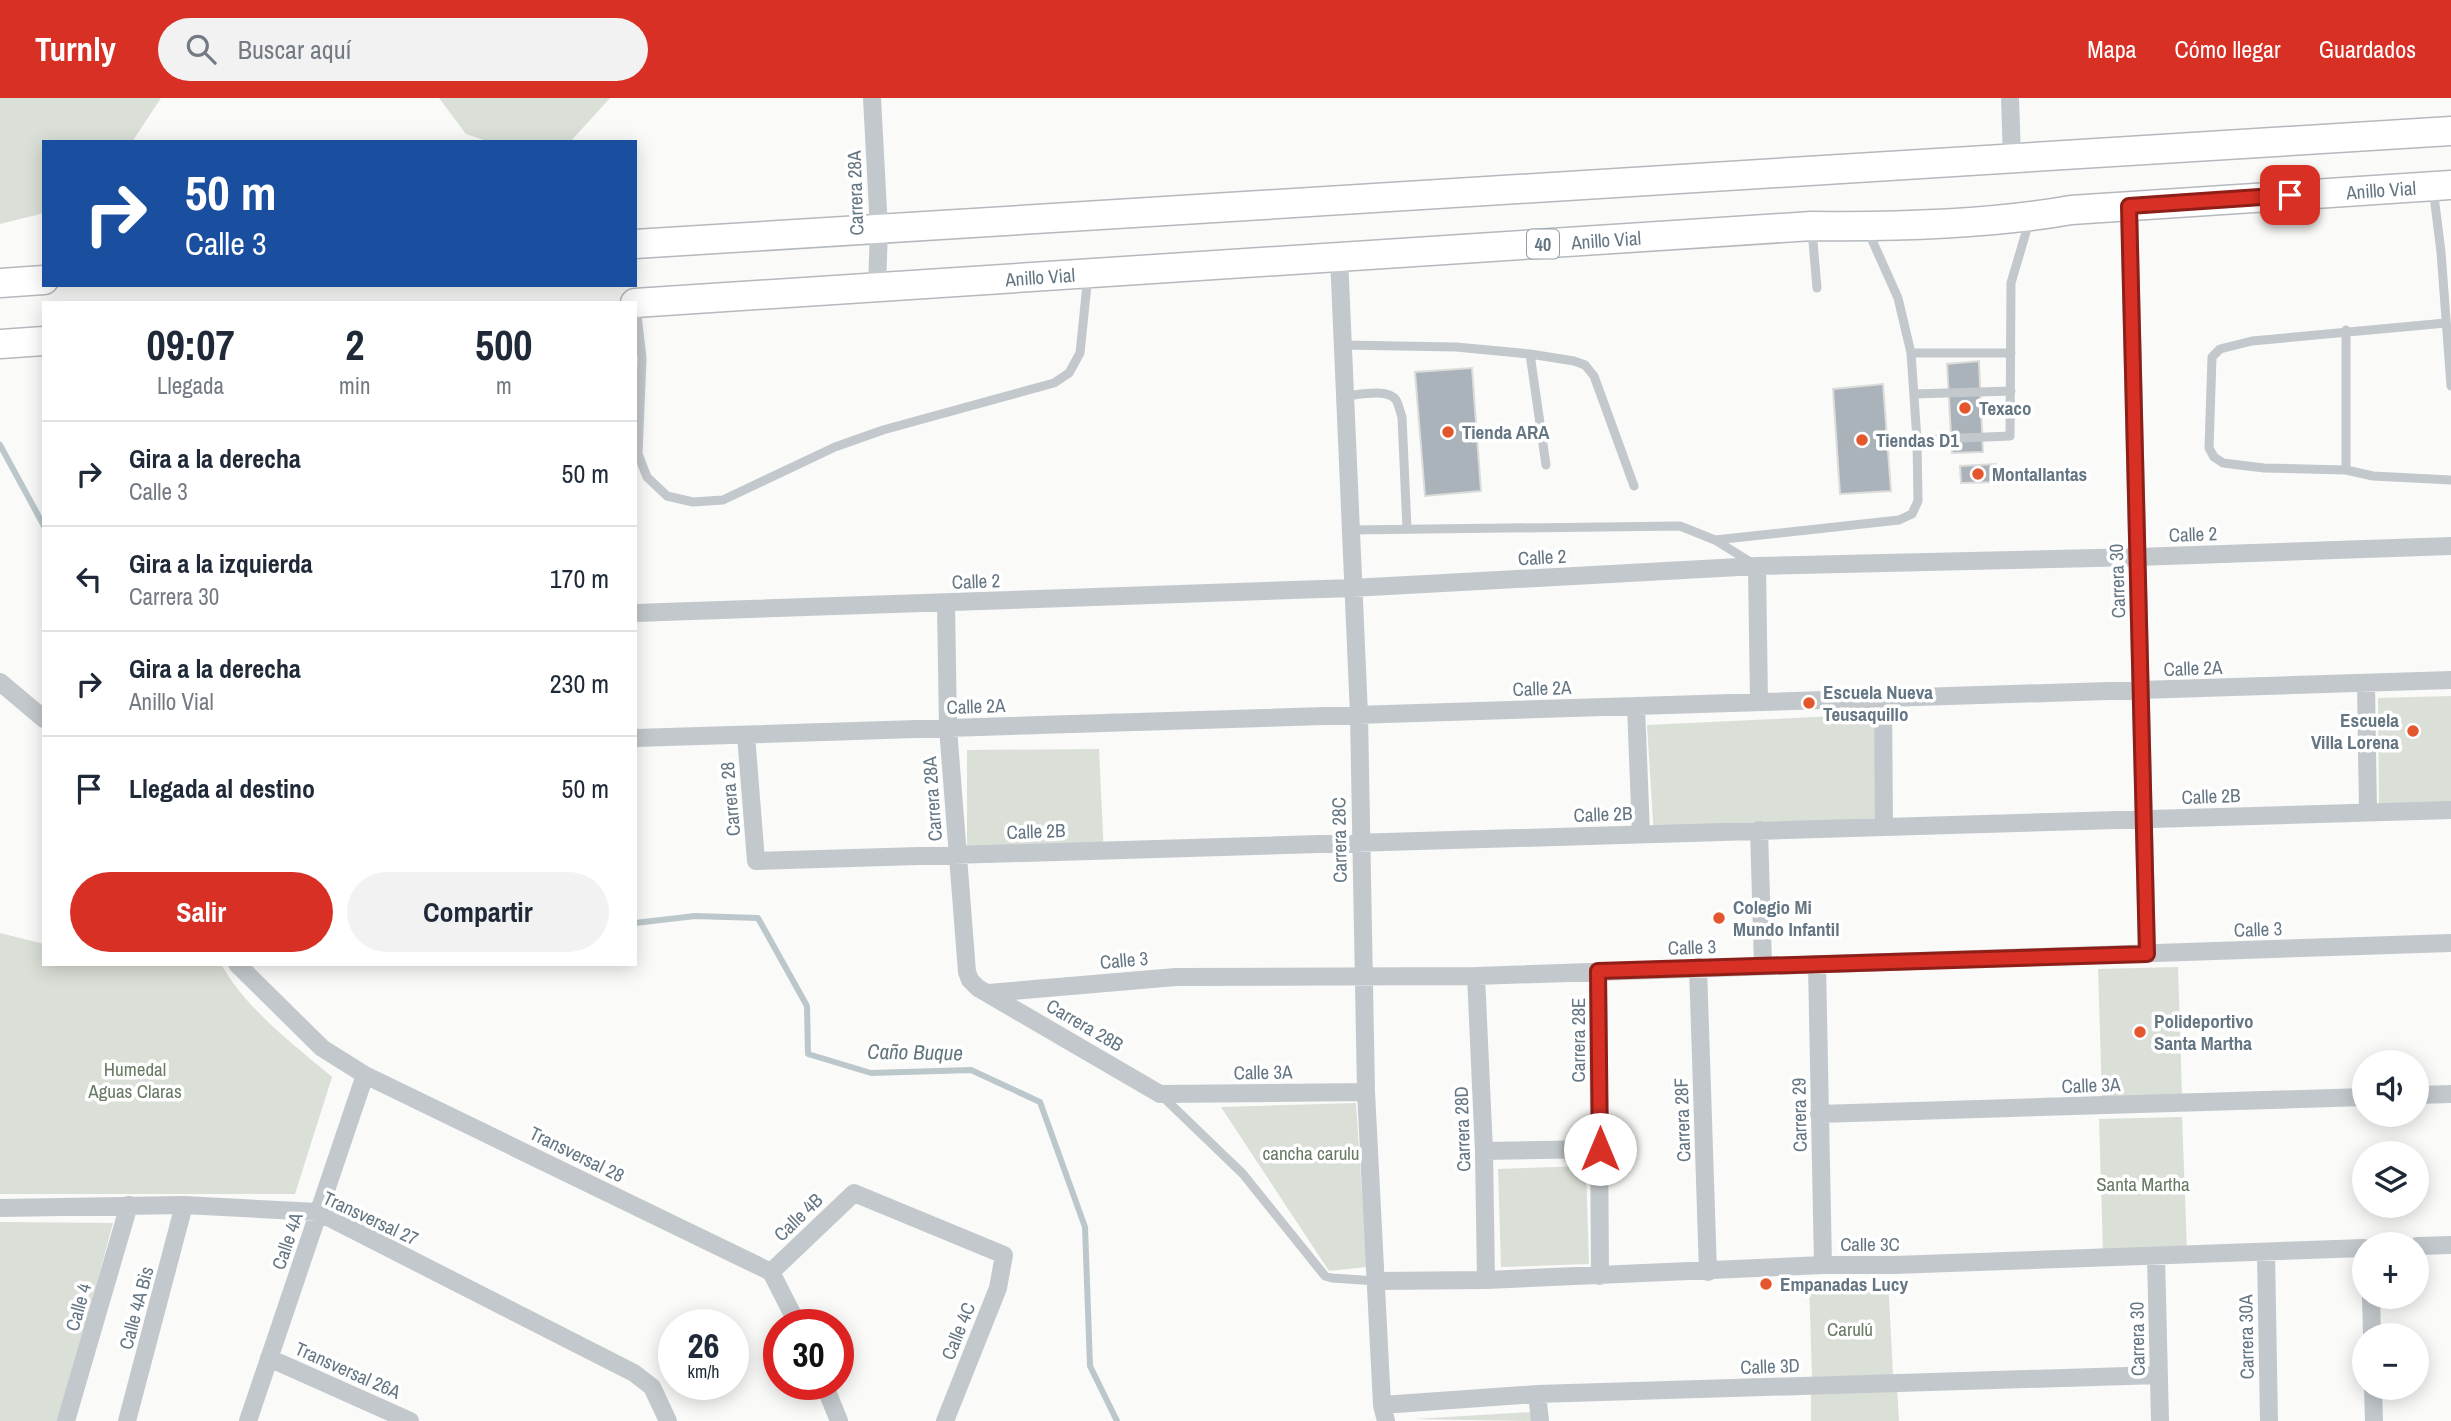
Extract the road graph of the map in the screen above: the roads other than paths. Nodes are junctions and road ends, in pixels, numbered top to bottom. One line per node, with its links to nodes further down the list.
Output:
1 (872, 98): 10 (street, Carrera 28A)
2 (2010, 98): 4 (street)
3 (2451, 131): 4 (highway)
4 (2012, 158): 10 (highway)
5 (2442, 186): 6 (highway, Anillo Vial / 40); 12 (lane)
6 (2129, 206): 7 (highway, Anillo Vial / 40); 42 (street, Carrera 30)
7 (2031, 217): 9 (highway, Anillo Vial / 40); 26 (lane)
8 (1812, 226): 9 (highway, Anillo Vial / 40); 13 (highway, Anillo Vial / 40); 18 (lane)
9 (1866, 227): 28 (lane)
10 (879, 229): 11 (highway); 17 (street, Carrera 28A)
11 (637, 244)
12 (2446, 251): 21 (lane)
13 (1339, 257): 14 (highway, Anillo Vial / 40); 25 (street, Carrera 28C)
14 (1088, 274): 17 (highway, Anillo Vial / 40); 20 (lane)
15 (42, 280): 16 (highway)
16 (0, 283)
17 (877, 287): 19 (highway, Anillo Vial / 40)
18 (1817, 288)
19 (637, 303)
20 (637, 312)
21 (2446, 323): 22 (lane); 29 (lane)
22 (2346, 330): 35 (lane); 35 (lane)
23 (42, 341): 24 (highway)
24 (2, 344)
25 (1342, 345): 27 (lane); 32 (street, Carrera 28C)
26 (2011, 353): 28 (lane); 30 (lane)
27 (1530, 354): 34 (lane); 37 (lane)
28 (1911, 354): 31 (lane)
29 (2451, 383)
30 (2011, 390): 31 (lane); 33 (lane)
31 (1914, 394): 33 (lane)
32 (1345, 396): 38 (lane); 39 (street, Carrera 28C)
33 (1917, 440): 40 (lane)
34 (1546, 465)
35 (2346, 470): 36 (lane)
36 (2451, 480)
37 (1634, 486)
38 (1407, 529): 39 (lane); 40 (lane)
39 (1350, 530): 44 (street, Carrera 28C)
40 (1715, 540): 43 (lane)
41 (2451, 546): 42 (street, Calle 2)
42 (2137, 557): 43 (street, Calle 2); 50 (street, Carrera 30)
43 (1757, 566): 44 (street, Calle 2); 52 (street)
44 (1352, 588): 45 (street, Calle 2); 54 (street, Carrera 28C)
45 (947, 603): 46 (street, Calle 2); 56 (street, Carrera 28A)
46 (637, 613)
47 (2451, 680): 49 (street, Calle 2A)
48 (0, 682): 55 (street)
49 (2366, 683): 50 (street, Calle 2A); 60 (street)
50 (2142, 690): 51 (street, Calle 2A); 61 (street, Carrera 30)
51 (1883, 697): 52 (street, Calle 2A); 62 (street)
52 (1759, 702): 53 (street, Calle 2A)
53 (1636, 706): 54 (street, Calle 2A); 64 (street)
54 (1359, 715): 56 (street, Calle 2A); 65 (street, Carrera 28C)
55 (42, 717)
56 (948, 728): 57 (street, Calle 2A); 66 (street, Carrera 28A)
57 (746, 735): 58 (street, Calle 2A); 67 (street, Carrera 28)
58 (637, 738)
59 (2451, 810): 60 (street, Calle 2B)
60 (2368, 812): 61 (street, Calle 2B)
61 (2144, 819): 62 (street, Calle 2B); 69 (street, Carrera 30)
62 (1884, 827): 63 (street, Calle 2B)
63 (1759, 830): 64 (street, Calle 2B); 72 (street)
64 (1640, 834): 65 (street, Calle 2B)
65 (1360, 842): 66 (street, Calle 2B); 76 (street, Carrera 28C)
66 (957, 855): 67 (street, Calle 2B); 78 (street, Carrera 28A)
67 (756, 861)
68 (2451, 943): 69 (street, Calle 3); 70 (street)
69 (2147, 954): 71 (street, Calle 3)
70 (2451, 958)
71 (1817, 964): 72 (street, Calle 3); 85 (street, Carrera 29)
72 (1763, 965): 74 (street, Calle 3)
73 (239, 966): 79 (street, Transversal 28)
74 (1698, 967): 75 (street, Calle 3); 100 (street, Carrera 28F)
75 (1598, 971): 77 (street, Calle 3); 86 (street, Carrera 28E)
76 (1363, 976): 77 (street, Calle 3); 78 (street, Calle 3); 80 (street, Carrera 28C)
77 (1476, 976): 87 (street, Carrera 28D)
78 (983, 990): 81 (street, Carrera 28B)
79 (365, 1074): 91 (street, Calle 4A); 99 (street, Transversal 28)
80 (1366, 1092): 81 (street, Calle 3A); 103 (street, Carrera 28C)
81 (1160, 1094): 103 (lane)
82 (2451, 1094): 83 (street)
83 (2429, 1095)
84 (2352, 1097): 85 (street, Calle 3A)
85 (1819, 1114): 98 (street, Carrera 29)
86 (1600, 1149): 87 (street); 101 (street, Carrera 28E)
87 (1484, 1151): 102 (street, Carrera 28D)
88 (129, 1205): 89 (street, Transversal 27); 90 (street, Transversal 27); 111 (street, Calle 4)
89 (184, 1205): 91 (street, Transversal 27); 112 (street, Calle 4A Bis)
90 (0, 1208)
91 (318, 1212): 105 (street, Calle 4A); 115 (street, Transversal 27)
92 (2451, 1245): 93 (street)
93 (2429, 1246)
94 (2352, 1248): 95 (street, Calle 3C)
95 (2266, 1252): 97 (street, Calle 3C); 120 (street, Carrera 30A)
96 (1004, 1255): 99 (street, Calle 4B); 117 (street, Calle 4C)
97 (2156, 1256): 98 (street, Calle 3C); 106 (street, Carrera 30)
98 (1823, 1265): 100 (street, Calle 3C)
99 (771, 1272): 104 (street)
100 (1708, 1272): 101 (street, Calle 3C)
101 (1600, 1276): 102 (street, Calle 3C)
102 (1486, 1280): 103 (street, Calle 3C)
103 (1376, 1281): 110 (street, Carrera 28C)
104 (790, 1309)
105 (270, 1358): 113 (street, Calle 4A); 114 (street, Transversal 26A)
106 (2159, 1376): 107 (street, Calle 3D); 119 (street, Carrera 30)
107 (1537, 1394): 110 (street, Calle 3D); 118 (street)
108 (830, 1400): 116 (street)
109 (2373, 1400): 121 (street)
110 (1384, 1413)
111 (66, 1421)
112 (127, 1421)
113 (248, 1421)
114 (410, 1421)
115 (668, 1421)
116 (839, 1421)
117 (945, 1421)
118 (1540, 1421)
119 (2160, 1421)
120 (2269, 1421)
121 (2374, 1421)

